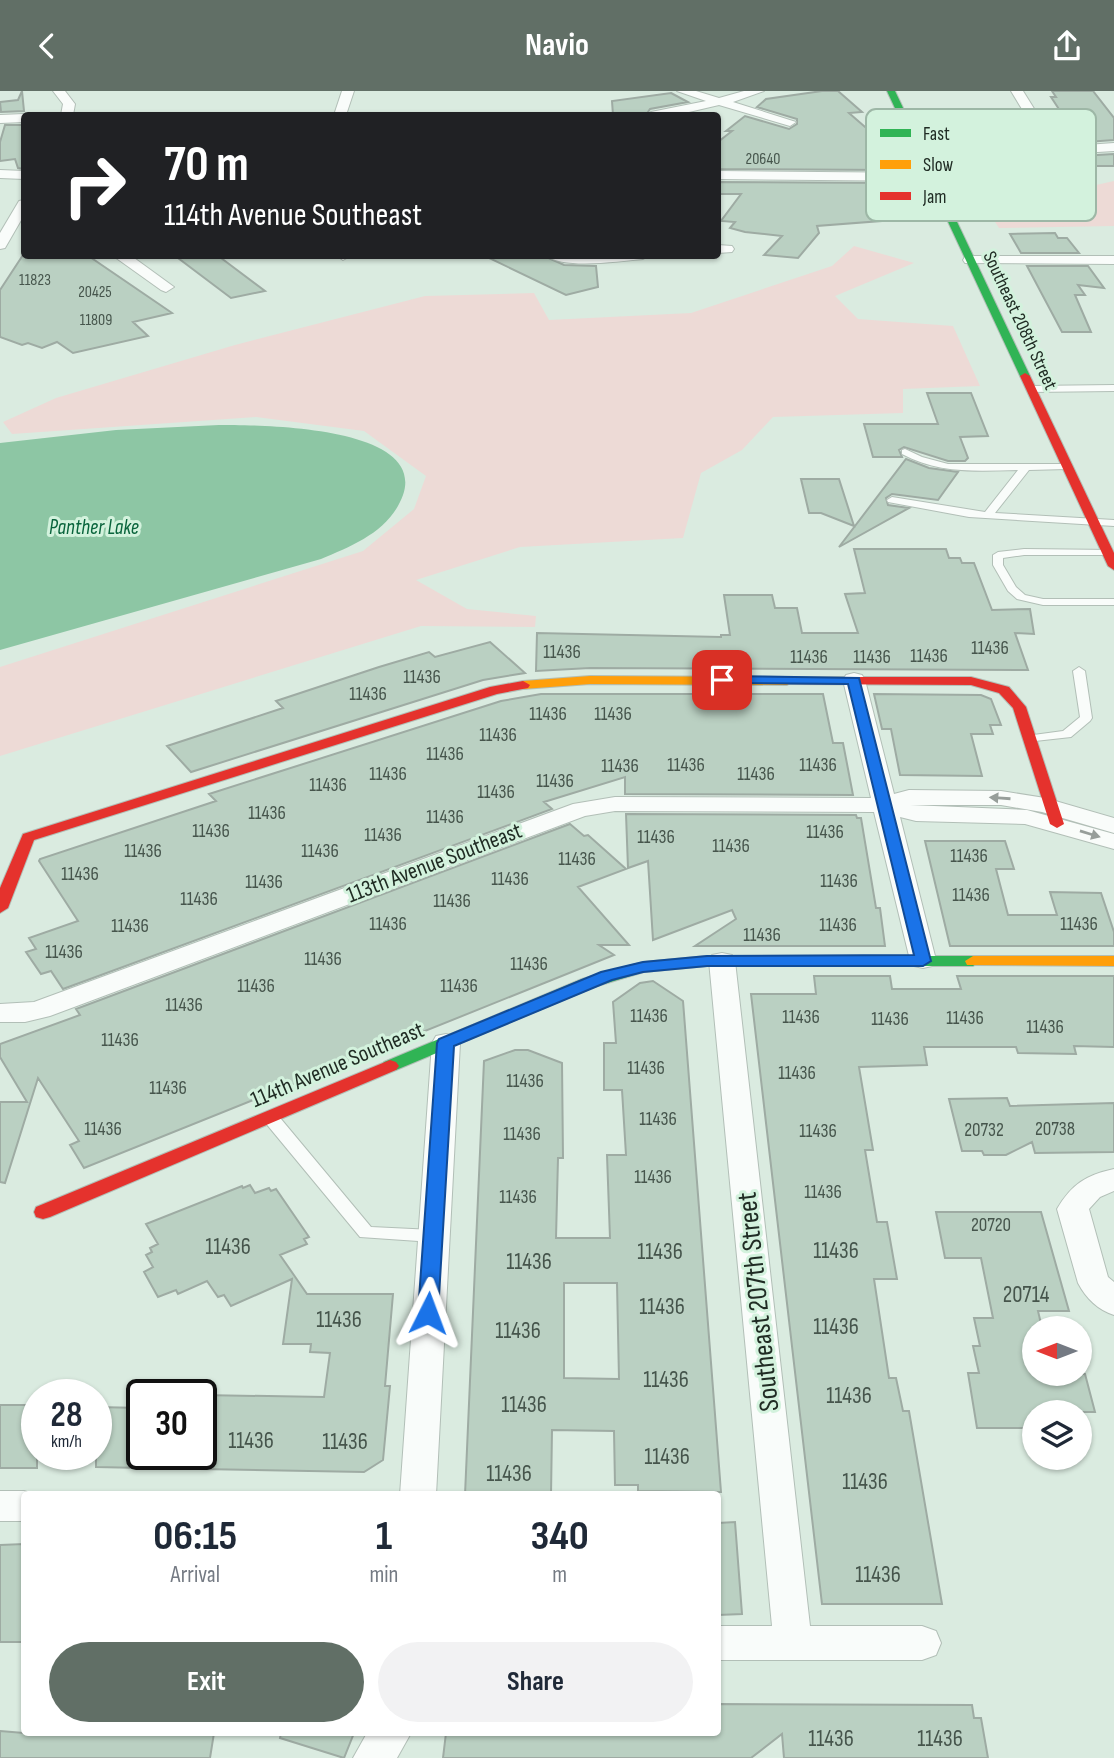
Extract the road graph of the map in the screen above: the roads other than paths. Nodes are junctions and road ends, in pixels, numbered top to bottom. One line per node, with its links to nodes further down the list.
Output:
1 (59, 91): 10 (street)
2 (682, 91): 7 (street)
3 (758, 91): 7 (street)
4 (891, 91): 8 (street, Southeast 208th Street)
5 (1017, 91): 9 (street)
6 (347, 94): 11 (street)
7 (720, 102): 12 (street); 15 (street)
8 (900, 109)
9 (1028, 109)
10 (68, 112)
11 (341, 112)
12 (670, 112)
13 (21, 118): 14 (street)
14 (0, 119)
15 (790, 121)
16 (1114, 148): 17 (street)
17 (1096, 149)
18 (0, 174): 19 (street)
19 (21, 174)
20 (721, 175): 21 (street)
21 (866, 176)
22 (21, 209): 25 (street)
23 (952, 221): 27 (street, Southeast 208th Street)
24 (21, 242): 25 (street)
25 (1, 244)
26 (125, 259): 29 (street)
27 (970, 260): 28 (street); 30 (street, Southeast 208th Street)
28 (1114, 260)
29 (166, 287)
30 (1031, 389): 31 (lane); 33 (street, Southeast 208th Street)
31 (1113, 391)
32 (905, 452): 34 (lane)
33 (1067, 466): 34 (lane); 37 (street, Southeast 208th Street)
34 (1026, 467): 36 (lane)
35 (892, 500): 36 (lane)
36 (988, 515): 37 (lane)
37 (1094, 522): 38 (lane); 39 (street, Southeast 208th Street)
38 (1114, 523)
39 (1111, 559): 40 (lane)
40 (1114, 602)
41 (1079, 671): 43 (lane)
42 (854, 680): 43 (street); 44 (street); 48 (street)
43 (1030, 739): 45 (street)
44 (885, 805): 45 (street, 113th Avenue Southeast); 50 (street); 52 (street, 113th Avenue Southeast)
45 (1055, 815): 46 (street, 113th Avenue Southeast); 47 (street, 113th Avenue Southeast, one-way to 47)
46 (1114, 825)
47 (1114, 842)
48 (0, 908)
49 (722, 961): 50 (street, 114th Avenue Southeast); 53 (street, 114th Avenue Southeast); 63 (street, Southeast 207th Street)
50 (923, 961): 51 (street, 114th Avenue Southeast)
51 (1114, 961)
52 (0, 1013)
53 (446, 1043): 54 (street, 114th Avenue Southeast); 57 (street)
54 (270, 1117): 56 (street, 114th Avenue Southeast); 57 (lane)
55 (1114, 1179): 58 (street)
56 (43, 1212)
57 (433, 1236): 59 (street)
58 (1114, 1302)
59 (418, 1491)
60 (0, 1506): 61 (street)
61 (21, 1506)
62 (721, 1643): 63 (street)
63 (793, 1643): 64 (street)
64 (922, 1643)
65 (389, 1736): 66 (street)
66 (373, 1758)

